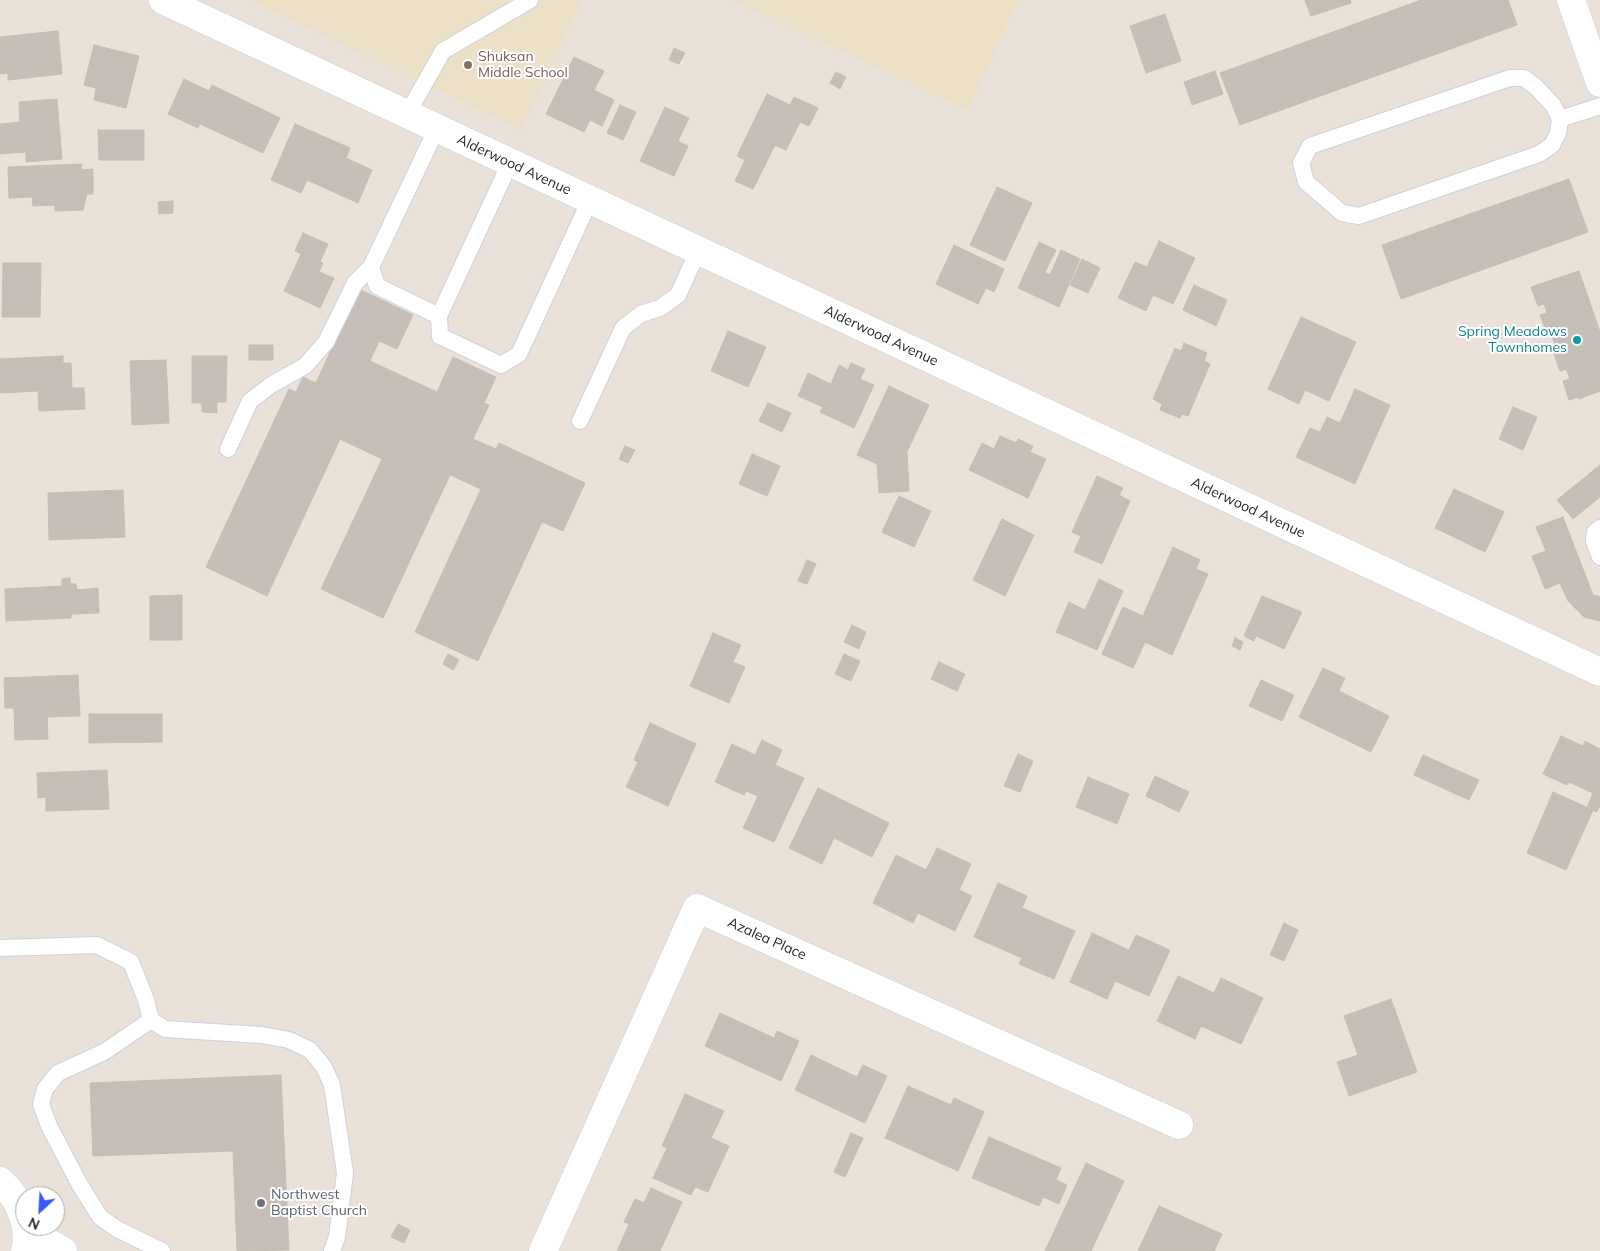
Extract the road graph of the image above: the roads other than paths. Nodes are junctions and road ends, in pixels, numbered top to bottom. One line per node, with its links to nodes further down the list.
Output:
1 (163, 0): 7 (street, Alderwood Avenue)
2 (530, 0): 7 (lane)
3 (1571, 0): 4 (street)
4 (1593, 42): 5 (street)
5 (1600, 83)
6 (1600, 106): 8 (lane)
7 (407, 114): 9 (street, Alderwood Avenue)
8 (1560, 119): 8 (lane)
9 (437, 128): 10 (street, Alderwood Avenue); 13 (lane)
10 (510, 163): 11 (street, Alderwood Avenue); 14 (lane)
11 (590, 200): 12 (street, Alderwood Avenue); 14 (lane)
12 (698, 251): 15 (lane); 19 (street, Alderwood Avenue)
13 (371, 266): 14 (lane); 16 (lane)
14 (439, 316)
15 (580, 421)
16 (228, 449)
17 (1600, 528): 18 (lane)
18 (1600, 557)
19 (1600, 672)
20 (0, 948): 21 (lane)
21 (151, 1020): 29 (lane); 30 (lane)
22 (1179, 1125): 31 (street, Azalea Place)
23 (0, 1182): 24 (street)
24 (15, 1198)
25 (27, 1236): 27 (street)
26 (41, 1236): 28 (street)
27 (26, 1251)
28 (63, 1251)
29 (162, 1251)
30 (332, 1251)
31 (543, 1251)

